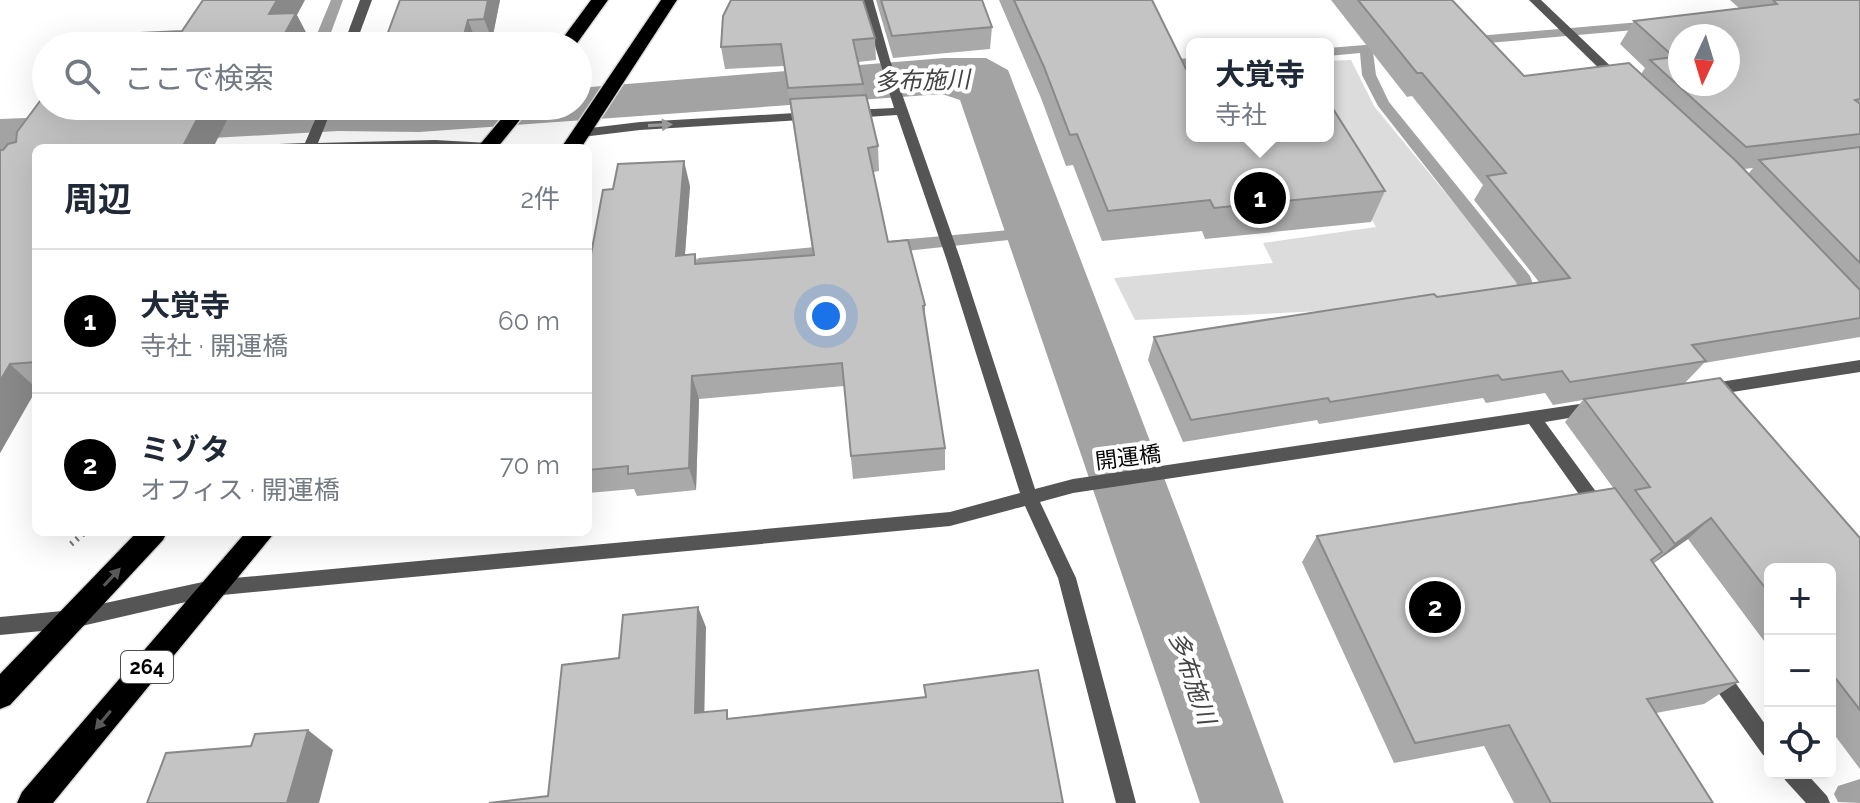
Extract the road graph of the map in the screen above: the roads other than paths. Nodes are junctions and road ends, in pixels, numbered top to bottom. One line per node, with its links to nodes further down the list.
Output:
1 (366, 0): 6 (street)
2 (600, 0): 7 (highway)
3 (669, 0): 12 (highway)
4 (867, 0): 9 (street)
5 (1535, 0): 8 (street)
6 (354, 32)
7 (576, 32)
8 (1624, 86)
9 (901, 107): 11 (street); 24 (street)
10 (825, 115): 16 (street, one-way to 10)
11 (841, 115)
12 (592, 118)
13 (321, 120): 18 (street)
14 (511, 120): 17 (highway)
15 (591, 120): 16 (highway)
16 (576, 141)
17 (492, 143): 19 (street)
18 (311, 144)
19 (435, 144)
20 (1860, 366): 21 (street)
21 (1691, 392)
22 (1612, 405): 23 (street, 開運橋)
23 (1533, 417): 24 (street, 開運橋); 25 (street)
24 (1030, 499): 28 (street, 開運橋); 36 (street)
25 (1606, 519)
26 (150, 536): 29 (highway, one-way to 26)
27 (258, 536): 28 (highway, 264)
28 (212, 588): 29 (street, 開運橋); 35 (highway, 264, one-way to 35)
29 (73, 619): 30 (street, 開運橋); 32 (highway)
30 (0, 626)
31 (1706, 659): 33 (street)
32 (0, 695)
33 (1764, 740)
34 (1798, 779): 37 (street)
35 (33, 803)
36 (1126, 803)
37 (1820, 803)

